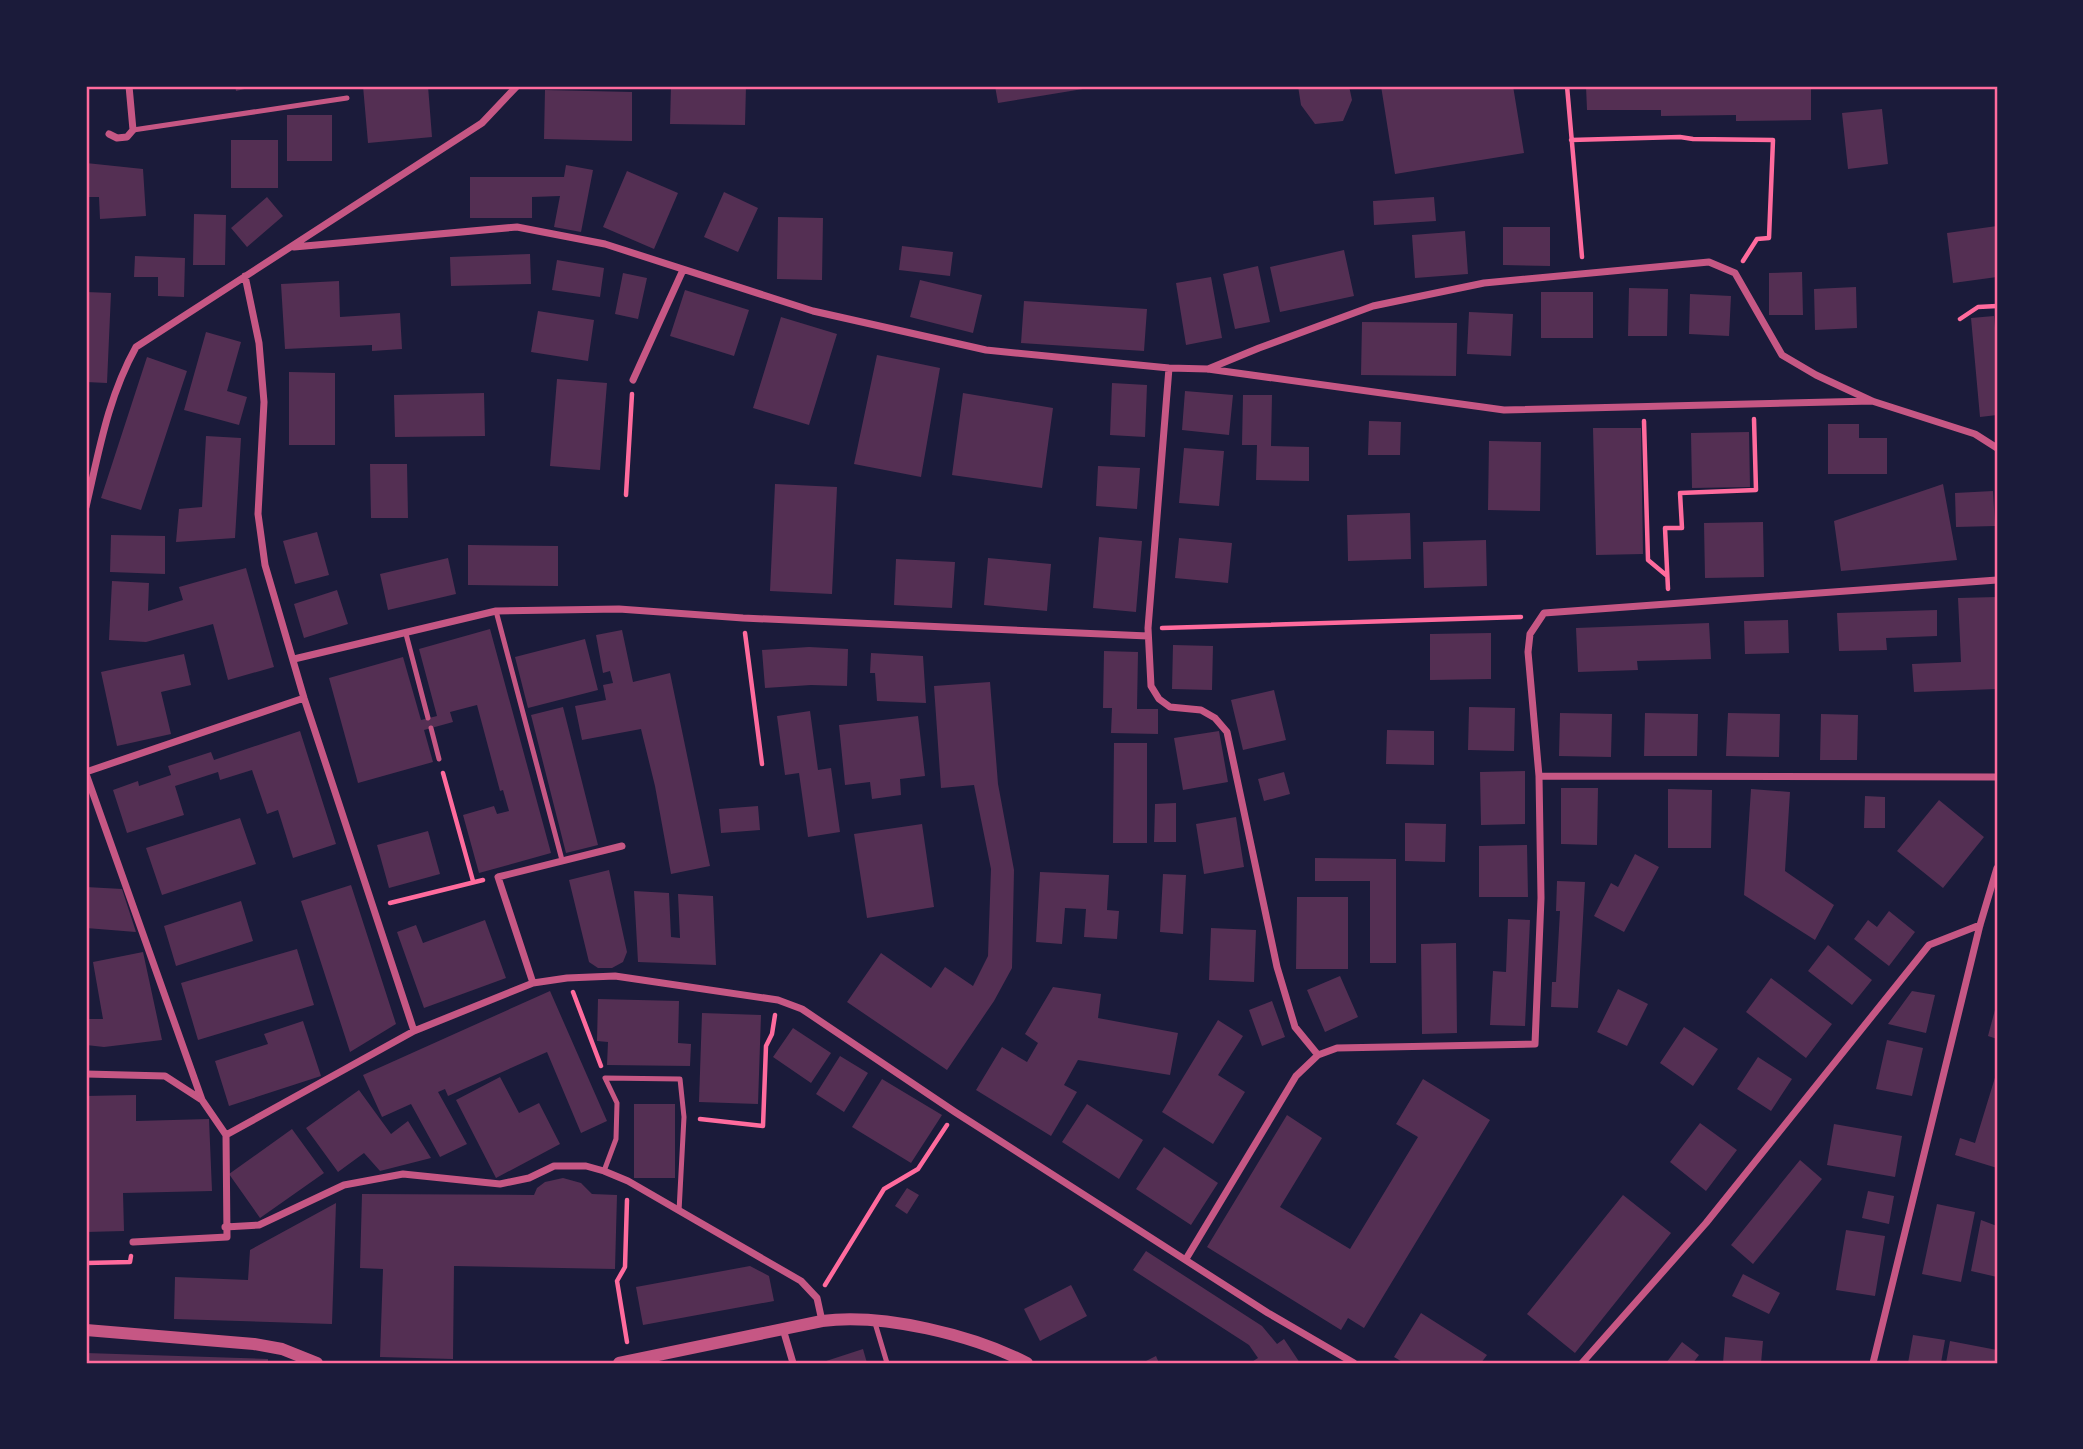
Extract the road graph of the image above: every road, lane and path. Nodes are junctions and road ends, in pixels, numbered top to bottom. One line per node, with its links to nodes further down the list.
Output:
1 (129, 86): 5 (street)
2 (517, 86): 8 (street)
3 (1567, 86): 7 (path)
4 (347, 98): 5 (lane)
5 (133, 130): 6 (street)
6 (109, 134)
7 (1571, 140): 10 (path); 12 (path)
8 (294, 247): 9 (street); 11 (street)
9 (683, 270): 15 (street); 17 (street)
10 (1735, 273): 12 (street); 18 (street)
11 (245, 275): 23 (street); 32 (street)
12 (1584, 275): 16 (street)
13 (1997, 306): 14 (path)
14 (1960, 319)
15 (1169, 368): 16 (street); 30 (street)
16 (1208, 369): 20 (street)
17 (633, 380): 22 (path)
18 (1872, 401): 19 (street); 21 (street)
19 (1754, 404): 20 (street); 24 (path)
20 (1643, 407): 24 (path)
21 (1997, 448)
22 (626, 495)
23 (86, 507)
24 (1667, 576): 26 (path)
25 (1997, 580): 26 (street)
26 (1669, 604): 28 (street)
27 (496, 611): 29 (street); 31 (street); 42 (lane)
28 (1544, 613): 30 (path); 39 (street)
29 (743, 618): 30 (street); 37 (path)
30 (1148, 632): 52 (street)
31 (406, 634): 32 (street); 34 (lane)
32 (294, 659): 33 (street)
33 (304, 698): 38 (street); 46 (street)
34 (428, 718)
35 (431, 728): 36 (lane)
36 (439, 759): 45 (path)
37 (762, 764)
38 (86, 773): 55 (street)
39 (1539, 776): 40 (street); 52 (street)
40 (1997, 777)
41 (622, 846): 42 (street)
42 (562, 860): 44 (street)
43 (1997, 868): 47 (street)
44 (498, 877): 45 (path); 49 (street)
45 (473, 881): 46 (path)
46 (374, 906): 51 (street)
47 (1980, 925): 77 (street); 78 (street)
48 (568, 978): 49 (street); 50 (street); 54 (path)
49 (533, 984): 51 (street)
50 (778, 1000): 56 (street); 57 (path)
51 (414, 1031): 58 (street)
52 (1318, 1055): 64 (street)
53 (86, 1073): 55 (street)
54 (605, 1078): 57 (lane); 59 (lane)
55 (202, 1100): 58 (street)
56 (955, 1112): 64 (street); 66 (path)
57 (684, 1117): 61 (lane)
58 (226, 1135): 62 (street)
59 (604, 1171): 60 (street); 62 (street)
60 (628, 1181): 61 (street); 71 (path)
61 (679, 1211): 66 (street)
62 (225, 1227): 63 (street)
63 (133, 1241): 65 (path)
64 (1186, 1259): 76 (street)
65 (86, 1263)
66 (817, 1298): 68 (street)
67 (875, 1320): 68 (street); 74 (lane); 75 (street)
68 (822, 1321): 69 (street)
69 (783, 1329): 71 (street); 73 (street)
70 (86, 1330): 72 (street)
71 (625, 1362)
72 (317, 1363)
73 (793, 1363)
74 (887, 1363)
75 (1027, 1363)
76 (1354, 1363)
77 (1582, 1363)
78 (1873, 1363)

